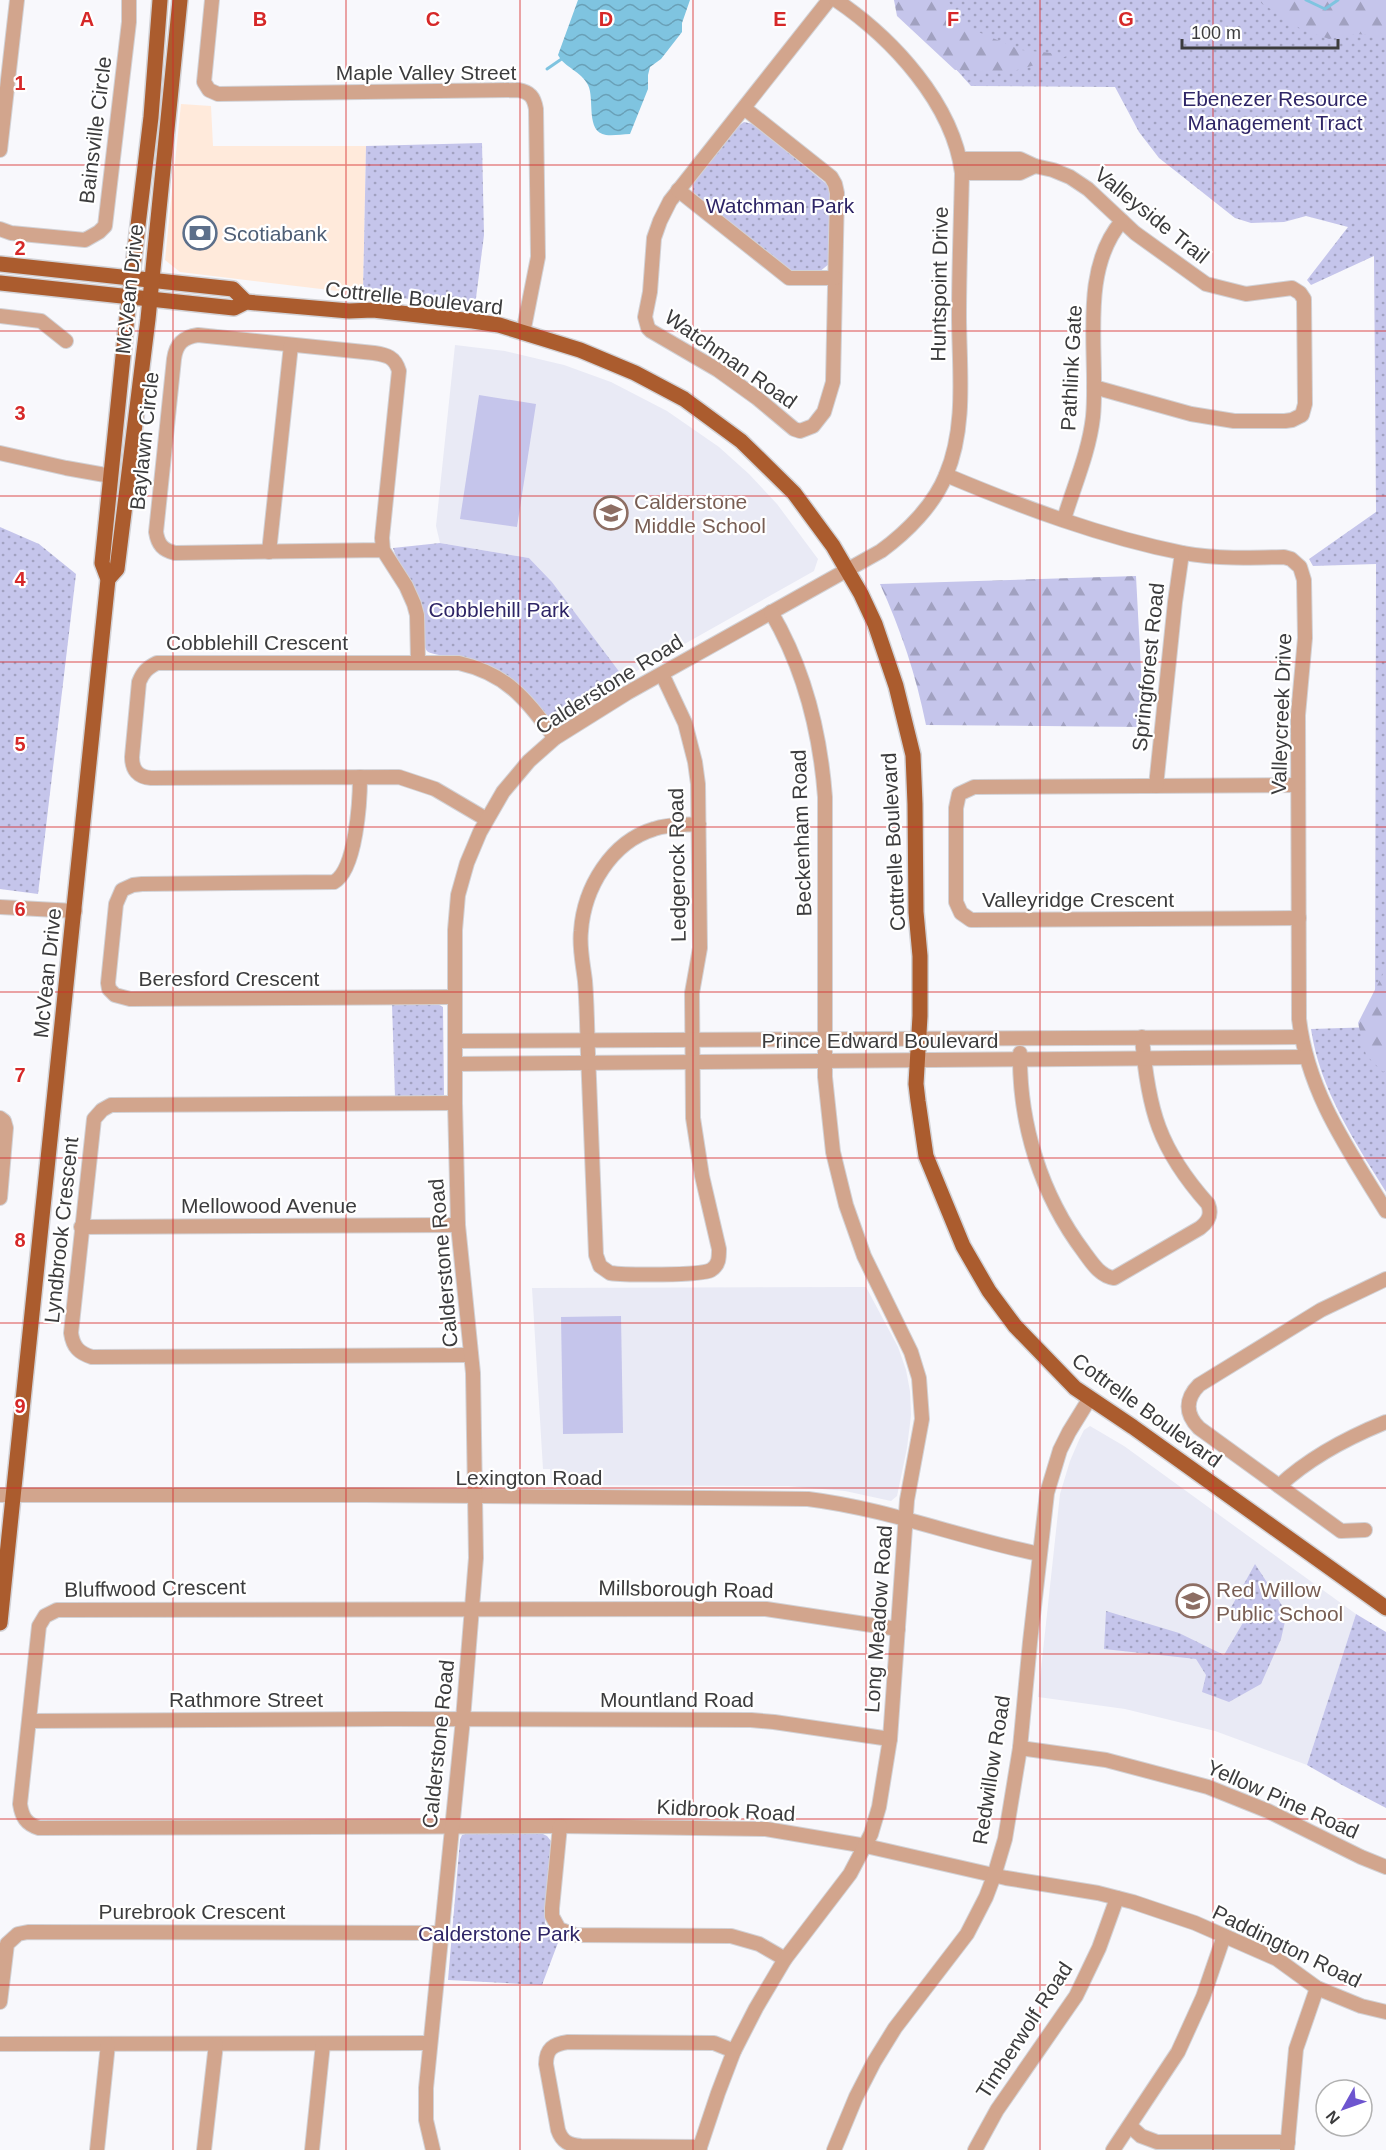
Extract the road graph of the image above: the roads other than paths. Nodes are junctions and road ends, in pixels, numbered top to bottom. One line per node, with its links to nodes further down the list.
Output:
1 (17, 0): 9 (street)
2 (129, 0): 13 (street, Bainsville Circle)
3 (160, 0): 15 (main road, McVean Drive)
4 (180, 0): 17 (main road, McVean Drive)
5 (212, 0): 23 (street, Maple Valley Street)
6 (829, 0): 8 (street, Watchman Road)
7 (836, 0): 10 (street, Huntspoint Drive)
8 (744, 108): 11 (street, Watchman Road); 16 (street, Watchman Road)
9 (0, 150)
10 (961, 166): 12 (street, Valleyside Trail); 29 (street, Huntspoint Drive)
11 (678, 190): 16 (street); 16 (street, Watchman Road)
12 (1122, 221): 26 (street, Pathlink Gate); 26 (street, Valleyside Trail)
13 (0, 229)
14 (0, 264): 15 (main road, Cottrelle Boulevard)
15 (132, 277): 17 (main road, Cottrelle Boulevard); 19 (main road, McVean Drive)
16 (835, 278)
17 (152, 279): 20 (main road, McVean Drive); 21 (main road, Cottrelle Boulevard)
18 (0, 283): 19 (main road, Cottrelle Boulevard)
19 (130, 296): 20 (main road, Cottrelle Boulevard); 28 (main road, McVean Drive)
20 (150, 298): 21 (main road, Cottrelle Boulevard); 35 (main road, McVean Drive)
21 (246, 302): 23 (main road, Cottrelle Boulevard)
22 (0, 316): 24 (street)
23 (523, 333): 34 (main road, Cottrelle Boulevard)
24 (66, 341)
25 (291, 345): 31 (street, Baylawn Circle); 32 (street); 32 (street, Baylawn Circle)
26 (1094, 387): 30 (street, Pathlink Gate)
27 (0, 453): 28 (street)
28 (111, 476): 35 (main road, McVean Drive)
29 (946, 476): 30 (street, Valleycreek Drive); 34 (street, Huntspoint Drive)
30 (1064, 519): 33 (street, Valleycreek Drive)
31 (383, 550): 32 (street, Baylawn Circle); 37 (street)
32 (269, 552)
33 (1182, 553): 41 (street, Valleycreek Drive); 42 (street, Springforest Road)
34 (847, 570): 36 (street, Calderstone Road); 51 (main road, Cottrelle Boulevard)
35 (108, 579): 46 (main road, McVean Drive)
36 (771, 612): 38 (street, Calderstone Road); 53 (street, Beckenham Road)
37 (418, 661): 39 (street, Cobblehill Crescent); 40 (street, Cobblehill Crescent)
38 (662, 674): 39 (street, Calderstone Road); 44 (street, Ledgerock Road)
39 (555, 738): 43 (street, Calderstone Road)
40 (360, 777): 43 (street, Cobblehill Crescent); 48 (street, Beresford Crescent)
41 (1298, 785): 42 (street, Valleyridge Crescent); 47 (street, Valleycreek Drive)
42 (1156, 786): 47 (street, Valleyridge Crescent)
43 (486, 819): 48 (street, Calderstone Road)
44 (699, 824): 54 (street, Ledgerock Road); 56 (street)
45 (0, 908): 46 (street)
46 (75, 911): 76 (main road, McVean Drive)
47 (1299, 918): 50 (street, Valleycreek Drive)
48 (454, 998): 55 (street, Calderstone Road)
49 (1142, 1037): 50 (street, Prince Edward Boulevard); 52 (street, Prince Edward Boulevard); 59 (street)
50 (1301, 1037): 57 (street, Valleycreek Drive)
51 (919, 1038): 52 (street, Prince Edward Boulevard); 53 (street, Prince Edward Boulevard); 61 (main road, Cottrelle Boulevard)
52 (1021, 1038): 58 (street)
53 (825, 1039): 54 (street, Prince Edward Boulevard); 60 (street, Beckenham Road)
54 (692, 1040): 56 (street, Prince Edward Boulevard); 63 (street, Ledgerock Road)
55 (455, 1041): 56 (street, Prince Edward Boulevard); 64 (street, Calderstone Road)
56 (588, 1041): 62 (street)
57 (1306, 1058): 59 (street, Prince Edward Boulevard); 68 (street, Valleycreek Drive)
58 (1020, 1060): 59 (street, Prince Edward Boulevard); 59 (street); 61 (street, Prince Edward Boulevard)
59 (1144, 1060)
60 (825, 1061): 61 (street, Prince Edward Boulevard); 63 (street, Prince Edward Boulevard); 78 (street, Long Meadow Road)
61 (917, 1061): 73 (main road, Cottrelle Boulevard)
62 (589, 1062): 63 (street, Prince Edward Boulevard); 63 (street, Ledgerock Road); 64 (street, Prince Edward Boulevard)
63 (692, 1062)
64 (455, 1064): 65 (street, Calderstone Road)
65 (455, 1103): 69 (street, Calderstone Road); 70 (street, Lyndbrook Crescent)
66 (0, 1119): 67 (street)
67 (0, 1198)
68 (1386, 1211)
69 (458, 1224): 70 (street, Mellowood Avenue); 72 (street, Calderstone Road)
70 (81, 1227): 72 (street, Lyndbrook Crescent)
71 (1386, 1279): 75 (street)
72 (471, 1355): 77 (street, Calderstone Road)
73 (1090, 1398): 80 (street, Redwillow Road); 82 (main road, Cottrelle Boulevard)
74 (1386, 1422): 75 (street)
75 (1279, 1486): 79 (street)
76 (6, 1495): 77 (street, Lexington Road); 83 (main road, McVean Drive)
77 (475, 1497): 78 (street, Lexington Road); 81 (street, Calderstone Road)
78 (906, 1519): 80 (street, Lexington Road); 84 (street, Long Meadow Road)
79 (1365, 1530)
80 (1039, 1554): 88 (street, Redwillow Road)
81 (472, 1608): 84 (street, Millsborough Road); 85 (street, Calderstone Road); 86 (street, Bluffwood Crescent)
82 (1386, 1608)
83 (0, 1623)
84 (898, 1629): 87 (street, Long Meadow Road)
85 (462, 1719): 86 (street, Rathmore Street); 87 (street, Mountland Road); 90 (street, Calderstone Road)
86 (30, 1721): 90 (street, Bluffwood Crescent)
87 (890, 1739): 91 (street, Long Meadow Road)
88 (1020, 1748): 92 (street, Yellow Pine Road); 93 (street, Redwillow Road)
89 (561, 1826): 90 (street, Kidbrook Road); 91 (street, Kidbrook Road); 97 (street)
90 (452, 1827): 95 (street, Calderstone Road)
91 (866, 1846): 93 (street, Kidbrook Road); 97 (street, Long Meadow Road)
92 (1386, 1867)
93 (994, 1876): 94 (street, Paddington Road); 114 (street, Redwillow Road)
94 (1117, 1898): 96 (street, Paddington Road); 115 (street, Timberwolf Road)
95 (440, 1933): 99 (street, Purebrook Crescent); 102 (street, Calderstone Road)
96 (1224, 1936): 98 (street, Paddington Road); 107 (street)
97 (785, 1959): 106 (street, Long Meadow Road)
98 (1317, 1988): 100 (street, Paddington Road); 108 (street)
99 (0, 2002)
100 (1386, 2012)
101 (216, 2043): 104 (street); 105 (street); 111 (street)
102 (430, 2043): 105 (street); 113 (street, Calderstone Road)
103 (0, 2044): 104 (street)
104 (108, 2044): 110 (street)
105 (323, 2044): 112 (street)
106 (734, 2052): 109 (street, Long Meadow Road); 109 (street)
107 (1130, 2127): 108 (street); 116 (street)
108 (1287, 2146)
109 (699, 2148)
110 (97, 2150)
111 (204, 2150)
112 (312, 2150)
113 (434, 2150)
114 (834, 2150)
115 (975, 2150)
116 (1113, 2150)

